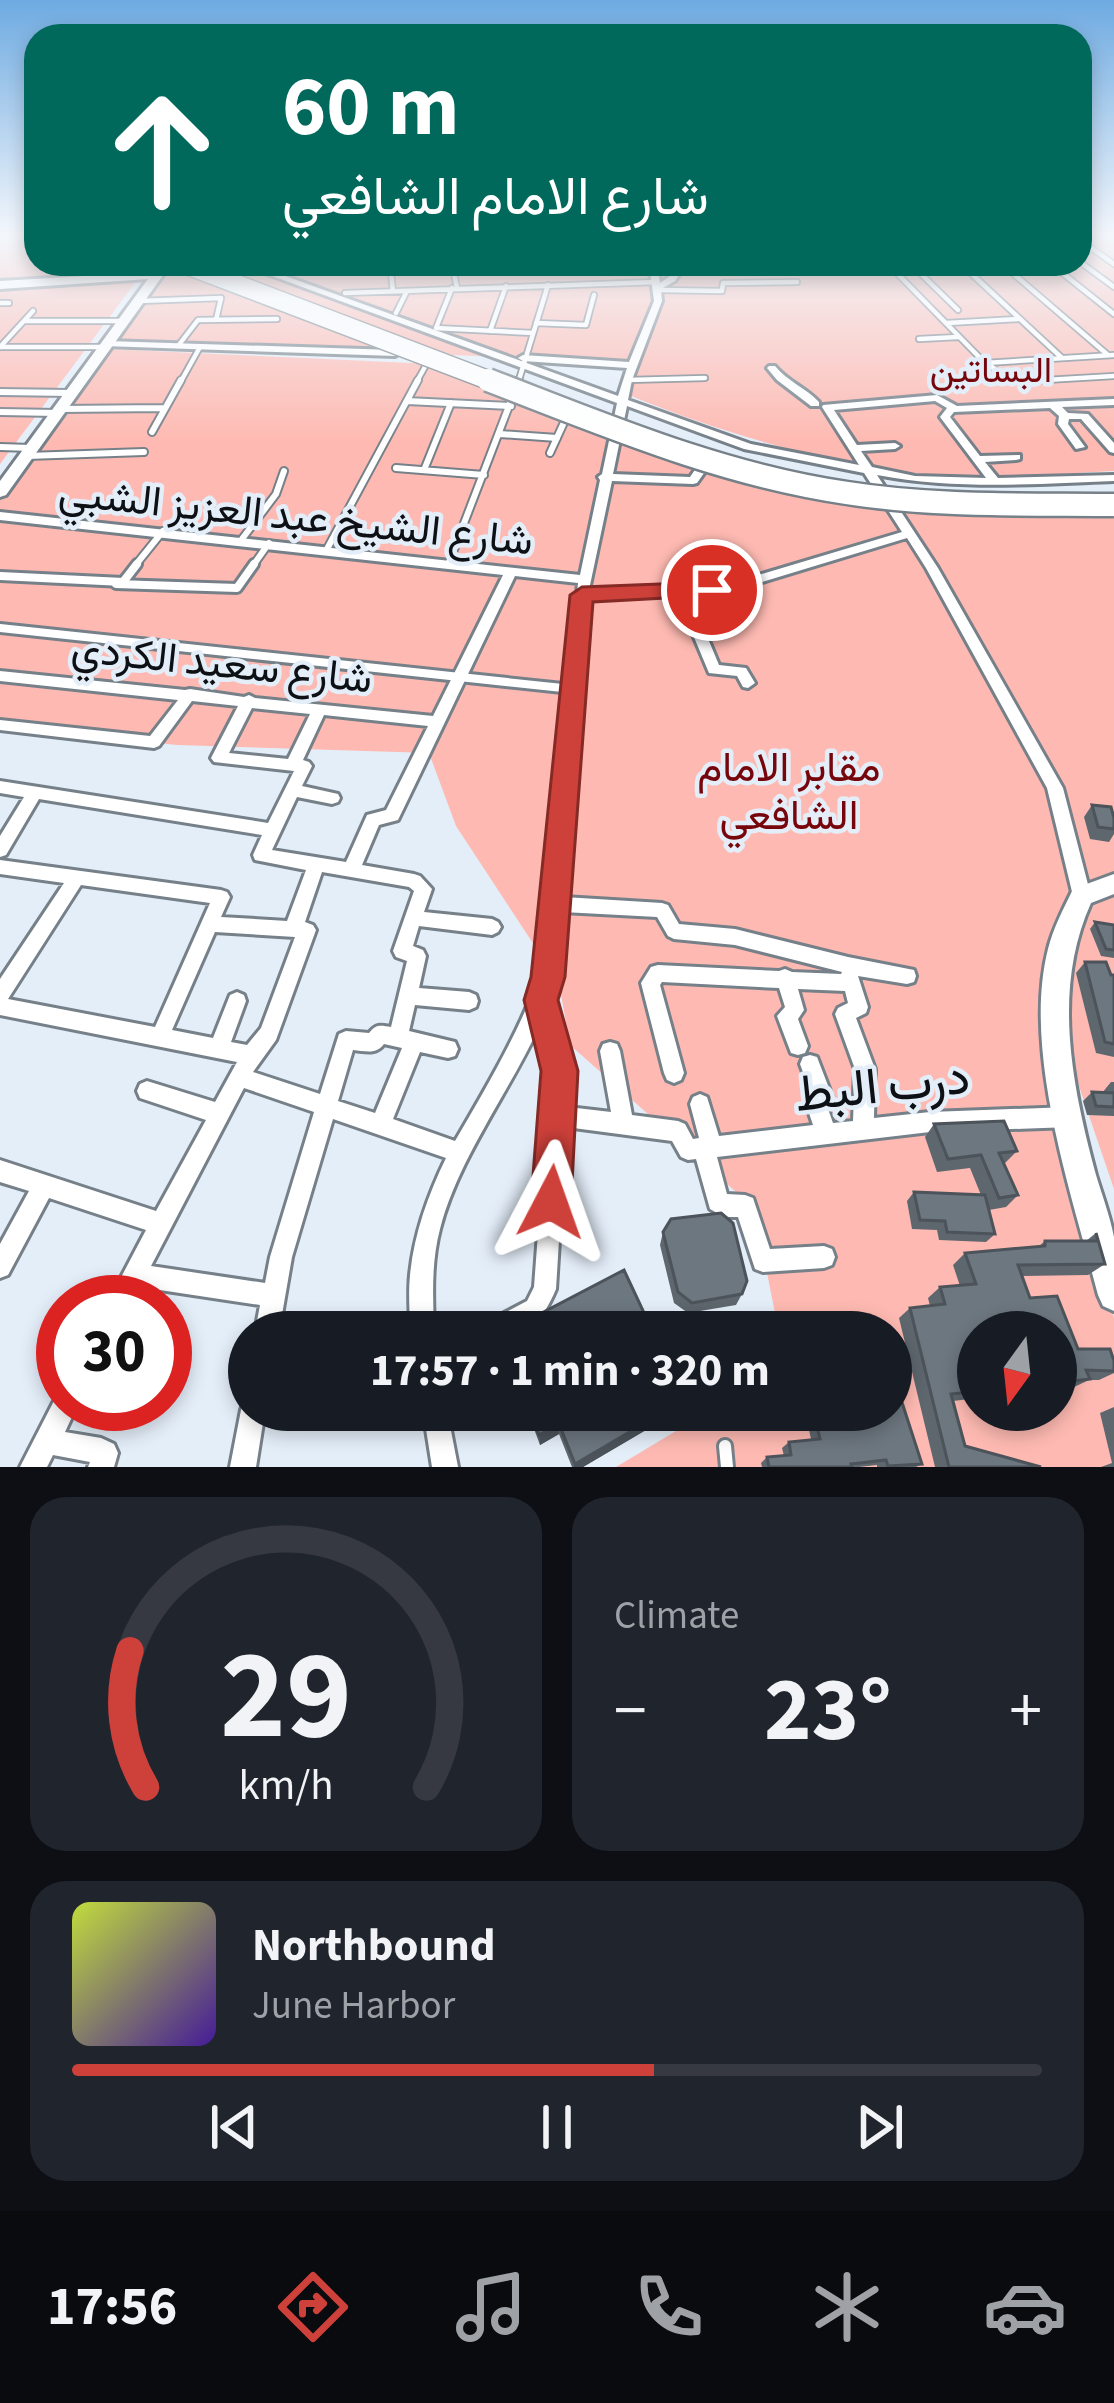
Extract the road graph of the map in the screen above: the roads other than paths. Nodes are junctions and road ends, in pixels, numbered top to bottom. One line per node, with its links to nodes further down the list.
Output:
1 (137, 304): 28 (street)
2 (220, 304): 26 (lane)
3 (265, 304): 23 (street)
4 (290, 304): 91 (highway, bridge)
5 (312, 304): 23 (street)
6 (319, 304): 89 (highway)
7 (356, 304): 42 (street)
8 (400, 304): 21 (lane)
9 (447, 304): 31 (lane)
10 (499, 304): 31 (lane)
11 (542, 304): 29 (lane)
12 (591, 304): 29 (lane)
13 (652, 304): 45 (street)
14 (928, 304): 30 (lane)
15 (952, 304): 19 (lane)
16 (1005, 304): 24 (lane)
17 (1050, 304): 40 (lane)
18 (1103, 304): 22 (lane)
19 (958, 310)
20 (33, 311): 27 (lane)
21 (396, 313)
22 (1114, 314)
23 (297, 316): 39 (street)
24 (1019, 318): 30 (lane); 41 (lane)
25 (277, 319): 26 (lane)
26 (216, 320): 36 (lane)
27 (23, 321): 28 (lane); 37 (lane)
28 (124, 321): 35 (street)
29 (536, 323): 32 (lane)
30 (947, 323): 33 (lane)
31 (490, 331): 32 (lane)
32 (533, 333): 42 (lane)
33 (959, 337): 34 (lane); 43 (lane)
34 (920, 340)
35 (106, 346): 36 (street); 37 (lane); 51 (street)
36 (178, 346): 38 (street)
37 (0, 347)
38 (200, 347): 39 (street); 59 (lane)
39 (395, 353): 44 (street)
40 (1111, 356): 41 (lane)
41 (1064, 359): 43 (lane)
42 (522, 361): 45 (street); 53 (lane); 56 (street)
43 (989, 364): 47 (lane)
44 (426, 365): 52 (lane); 53 (street)
45 (631, 365): 49 (street)
46 (772, 368): 57 (street)
47 (1114, 376)
48 (705, 378): 49 (lane)
49 (627, 380): 56 (street)
50 (0, 392): 51 (lane)
51 (72, 393): 61 (street)
52 (406, 401): 55 (lane); 97 (lane)
53 (513, 402): 55 (lane); 64 (street); 66 (lane)
54 (1114, 402): 58 (street)
55 (451, 403): 81 (lane)
56 (622, 404): 67 (street); 82 (street)
57 (816, 405): 60 (street); 72 (street)
58 (1053, 405): 60 (street); 63 (street)
59 (164, 408): 61 (lane); 65 (lane)
60 (954, 408): 78 (street)
61 (59, 411): 62 (lane); 74 (street)
62 (0, 412)
63 (1064, 416): 71 (street); 73 (street)
64 (566, 418): 67 (street); 68 (lane)
65 (152, 433)
66 (500, 434): 68 (lane); 84 (lane)
67 (613, 436): 79 (street); 85 (street)
68 (557, 438): 76 (lane)
69 (895, 446): 72 (street)
70 (0, 447): 74 (lane)
71 (1080, 447)
72 (854, 448): 82 (street)
73 (1114, 450)
74 (28, 452): 75 (lane); 88 (street)
75 (144, 452)
76 (550, 454)
77 (1016, 457): 78 (street)
78 (977, 459): 87 (street)
79 (703, 466): 85 (street); 90 (street)
80 (397, 468): 81 (lane)
81 (424, 470): 84 (lane)
82 (867, 471): 87 (street); 90 (street)
83 (284, 472): 95 (lane)
84 (484, 475): 98 (lane)
85 (604, 477): 102 (street)
86 (1114, 478): 87 (street)
87 (995, 482)
88 (1, 489)
89 (1114, 490)
90 (887, 502): 91 (street); 94 (street)
91 (1114, 507)
92 (0, 516): 93 (street, شارع الشيخ عبد العزيز الشبي)
93 (163, 531): 95 (street, شارع الشيخ عبد العزيز الشبي); 101 (lane)
94 (908, 534): 103 (street, شارع الشيخ عبد العزيز الشبي); 126 (street)
95 (242, 539): 96 (street, شارع الشيخ عبد العزيز الشبي)
96 (270, 542): 97 (street, شارع الشيخ عبد العزيز الشبي); 101 (lane)
97 (327, 549): 98 (street, شارع الشيخ عبد العزيز الشبي)
98 (448, 566): 99 (street, شارع الشيخ عبد العزيز الشبي)
99 (510, 574): 102 (street, شارع الشيخ عبد العزيز الشبي); 106 (street)
100 (0, 576): 101 (lane)
101 (115, 584)
102 (584, 587): 103 (street, شارع الشيخ عبد العزيز الشبي); 108 (street)
103 (682, 592): 107 (street)
104 (0, 628): 106 (lane)
105 (0, 676): 109 (street, شارع سعيد الكردي)
106 (457, 677): 108 (lane); 112 (street)
107 (748, 683)
108 (572, 689): 127 (street)
109 (190, 694): 110 (street, شارع سعيد الكردي); 113 (street)
110 (249, 700): 111 (street, شارع سعيد الكردي); 114 (street)
111 (320, 708): 112 (street, شارع سعيد الكردي); 114 (street)
112 (436, 722): 123 (street)
113 (0, 725)
114 (293, 765): 116 (street)
115 (0, 787): 117 (street)
116 (291, 790): 118 (street); 119 (street)
117 (35, 793): 119 (street); 120 (street)
118 (332, 798)
119 (273, 830): 121 (street)
120 (0, 850)
121 (316, 864): 123 (street); 131 (street)
122 (0, 867): 124 (street)
123 (351, 870): 128 (street)
124 (77, 877): 129 (street); 135 (street)
125 (1114, 884): 126 (street)
126 (1082, 896): 154 (street)
127 (553, 904): 132 (street); 137 (street)
128 (413, 918): 130 (street); 136 (street)
129 (211, 924): 131 (street); 141 (street)
130 (492, 927)
131 (293, 930): 146 (street)
132 (848, 974): 133 (street); 134 (street); 157 (street)
133 (907, 976)
134 (785, 977): 147 (street); 158 (street)
135 (0, 995)
136 (408, 996): 139 (street); 142 (street)
137 (541, 1000): 153 (street); 160 (street)
138 (237, 1001): 143 (street)
139 (470, 1001)
140 (0, 1006): 141 (street)
141 (160, 1037): 143 (street)
142 (406, 1040): 144 (street); 151 (street); 156 (street)
143 (218, 1049): 146 (street)
144 (448, 1049)
145 (610, 1052): 155 (street)
146 (251, 1055): 148 (street)
147 (674, 1073)
148 (240, 1077): 151 (street); 152 (street)
149 (147, 1090): 152 (street)
150 (700, 1104): 159 (street)
151 (326, 1107): 156 (street); 170 (street)
152 (220, 1114): 163 (street)
153 (557, 1116): 155 (street, درب البط); 173 (street)
154 (1070, 1118): 157 (street, درب البط); 164 (street)
155 (623, 1124): 159 (street, درب البط)
156 (380, 1125): 160 (street)
157 (863, 1129): 158 (street, درب البط)
158 (827, 1133): 159 (street, درب البط)
159 (708, 1148): 165 (street)
160 (460, 1153): 172 (street)
161 (0, 1172): 162 (street)
162 (44, 1186): 163 (street); 166 (street)
163 (160, 1224): 167 (street)
164 (1106, 1235): 169 (street)
165 (824, 1257)
166 (0, 1267)
167 (134, 1275)
168 (192, 1284): 170 (street)
169 (1114, 1295)
170 (274, 1296): 171 (street)
171 (271, 1311)
172 (420, 1311)
173 (531, 1311)
174 (52, 1431): 177 (street)
175 (249, 1431): 181 (street)
176 (439, 1431): 182 (street)
177 (47, 1441): 179 (street); 180 (street)
178 (725, 1446): 183 (lane)
179 (33, 1467)
180 (101, 1467)
181 (243, 1467)
182 (446, 1467)
183 (728, 1467)

